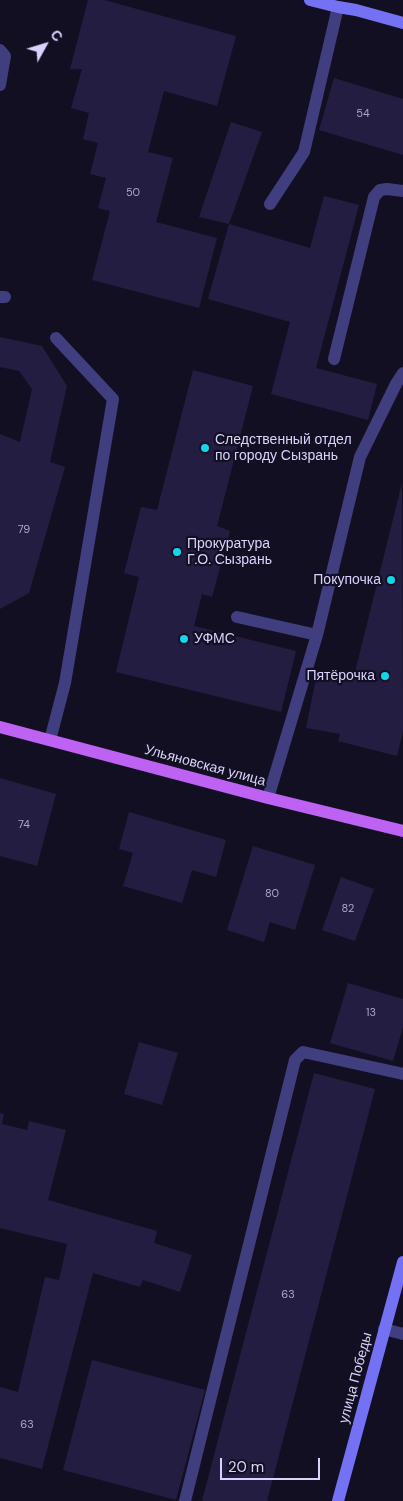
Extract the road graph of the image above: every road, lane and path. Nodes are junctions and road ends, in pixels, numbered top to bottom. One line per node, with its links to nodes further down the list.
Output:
1 (310, 0): 2 (main road)
2 (338, 7): 3 (main road); 7 (lane)
3 (403, 23)
4 (0, 50): 5 (lane)
5 (0, 85)
6 (403, 191): 9 (lane)
7 (270, 204)
8 (56, 338): 14 (lane)
9 (334, 359)
10 (403, 373): 12 (lane)
11 (238, 617): 12 (lane)
12 (317, 635): 15 (lane)
13 (0, 727): 14 (main road, Ульяновская улица)
14 (50, 740): 15 (main road, Ульяновская улица)
15 (268, 798): 16 (main road, Ульяновская улица)
16 (403, 831)
17 (403, 1074): 21 (lane)
18 (403, 1262): 19 (main road, улица Победы)
19 (384, 1329): 20 (lane); 22 (main road, улица Победы)
20 (403, 1334)
21 (185, 1501)
22 (338, 1501)

